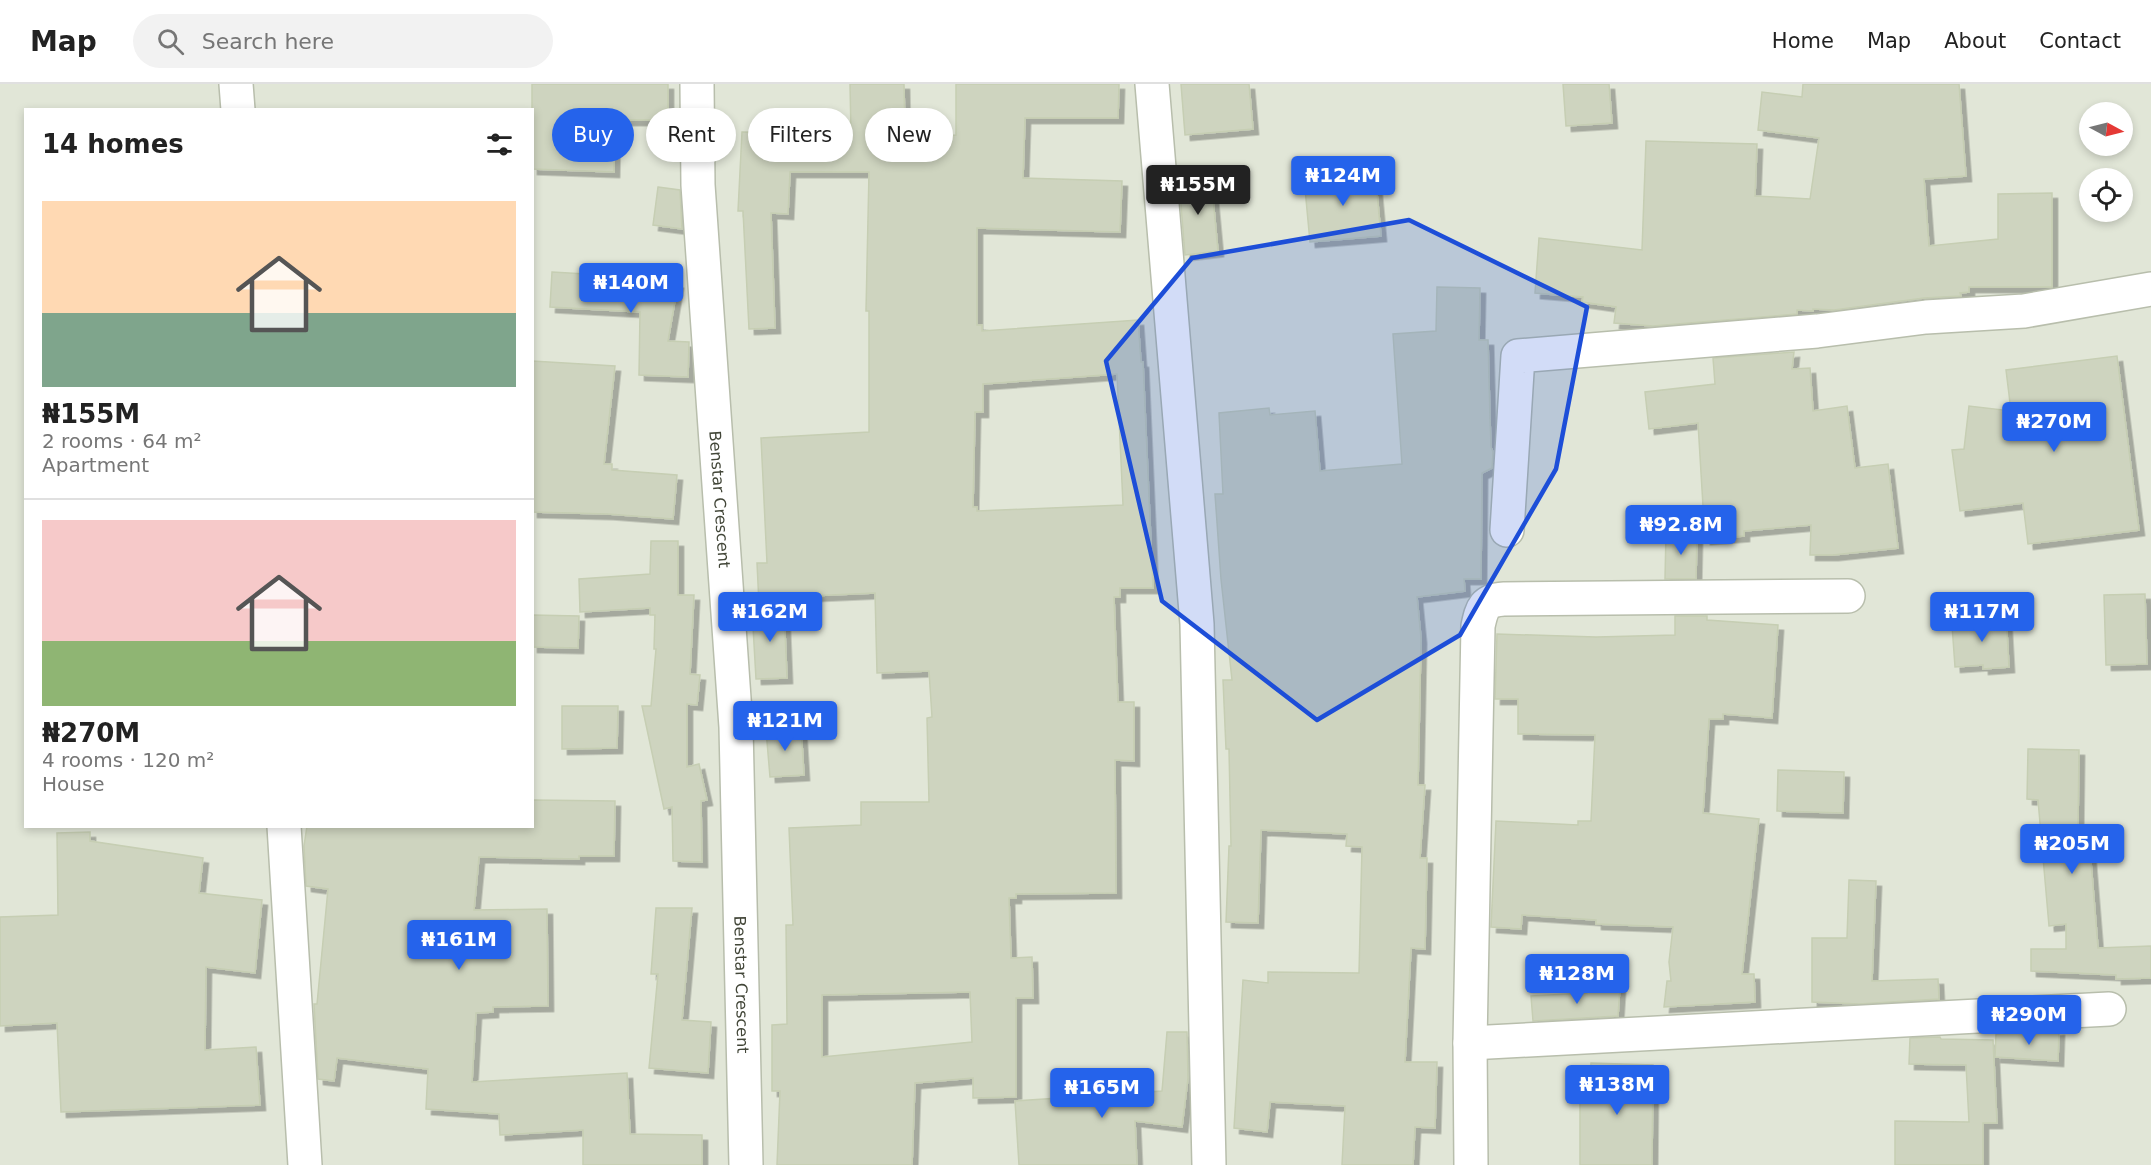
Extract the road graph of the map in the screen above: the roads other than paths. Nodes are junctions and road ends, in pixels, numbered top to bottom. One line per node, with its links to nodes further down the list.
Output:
1 (236, 84): 4 (street)
2 (697, 84): 12 (street, Benstar Crescent)
3 (1152, 84): 13 (street)
4 (238, 108)
5 (2151, 289): 6 (street)
6 (1507, 530)
7 (1848, 596): 10 (street)
8 (284, 828): 11 (street)
9 (2109, 1009): 10 (street)
10 (1470, 1043): 14 (street)
11 (305, 1165)
12 (746, 1165)
13 (1209, 1165)
14 (1471, 1165)

